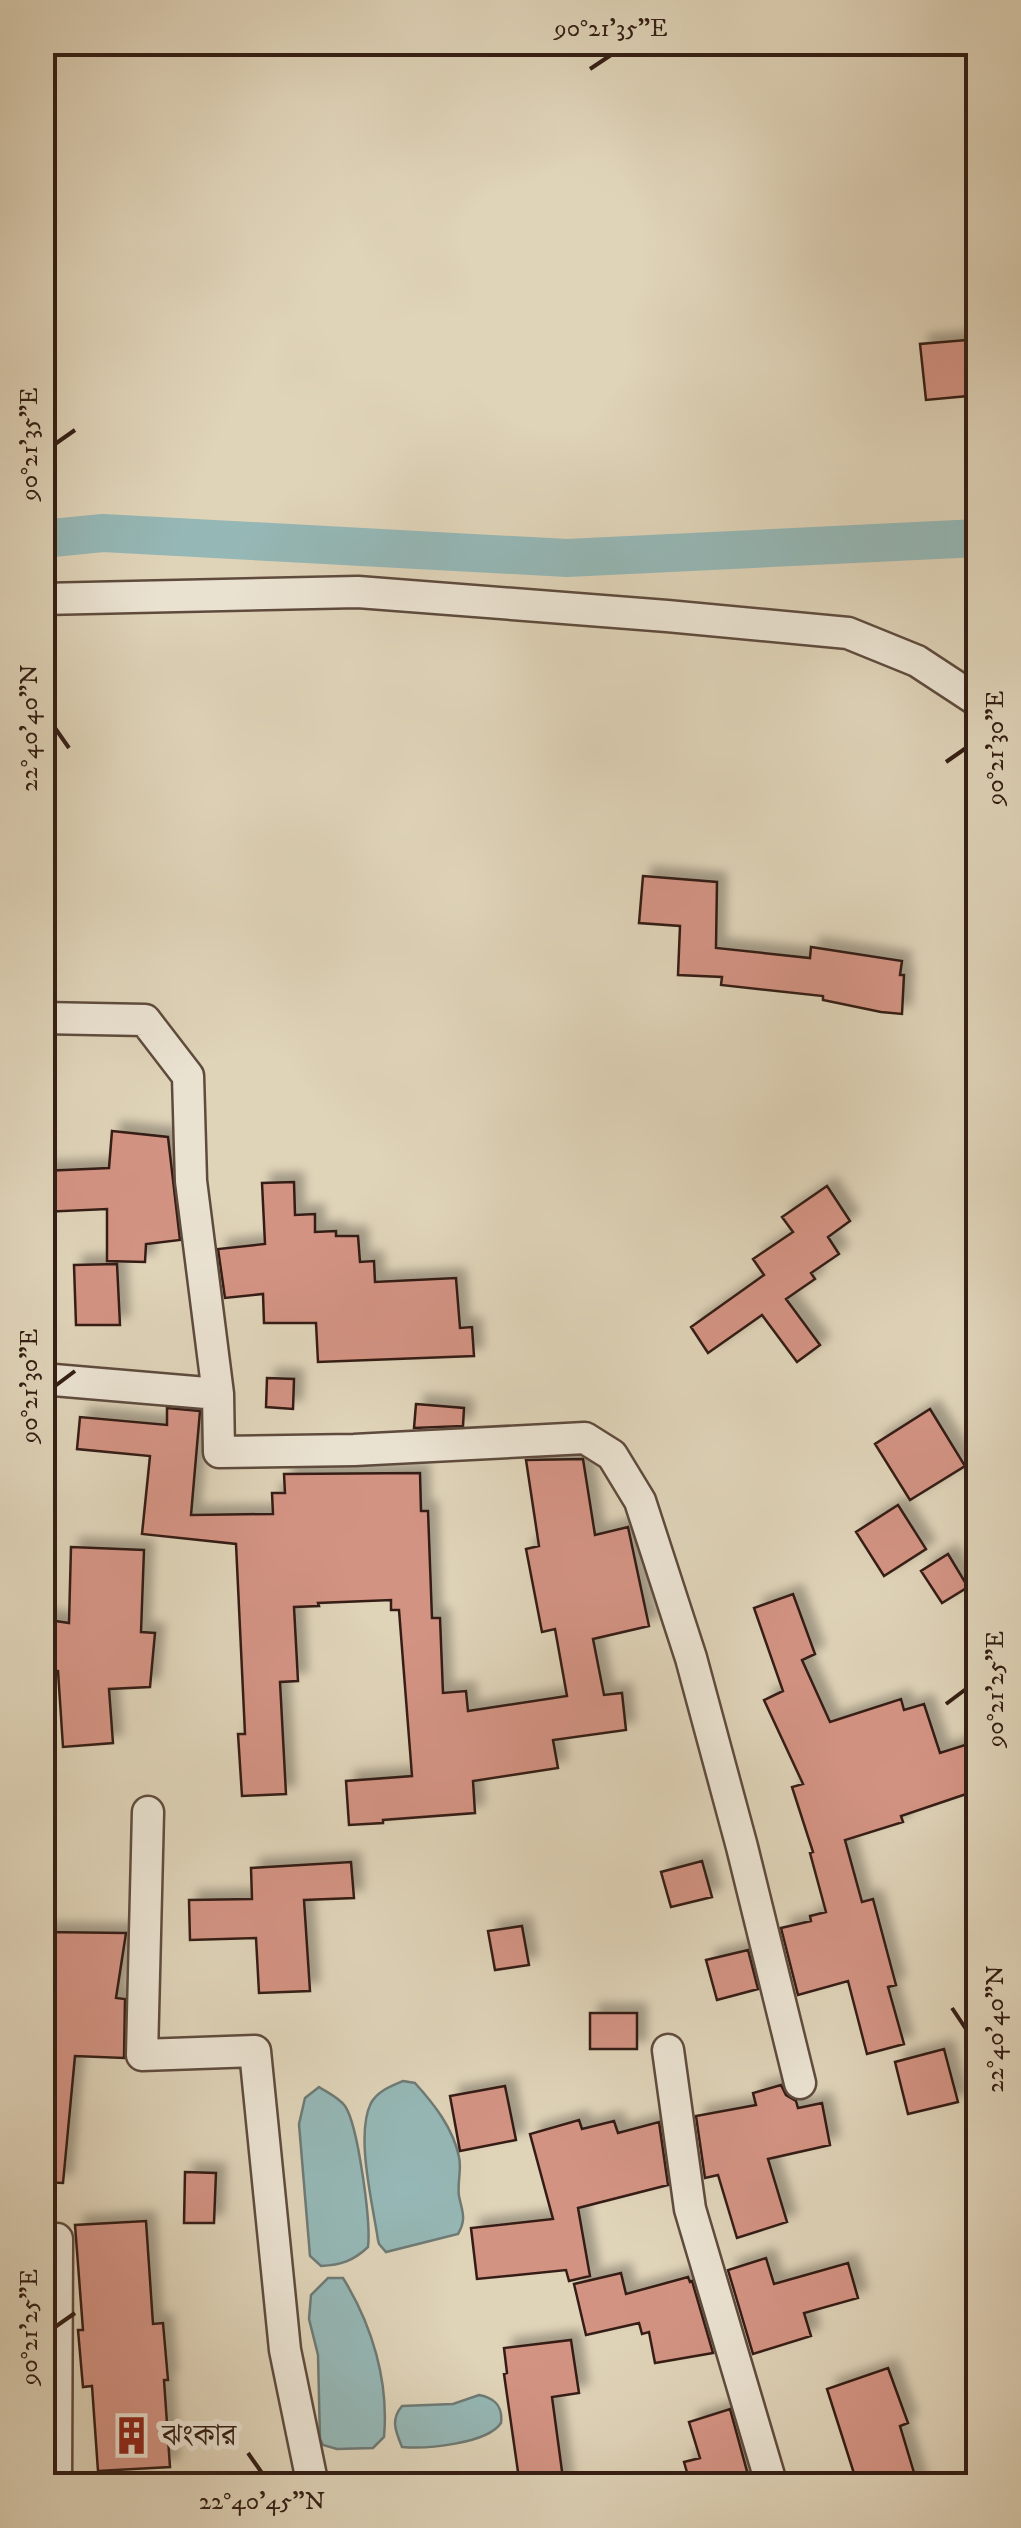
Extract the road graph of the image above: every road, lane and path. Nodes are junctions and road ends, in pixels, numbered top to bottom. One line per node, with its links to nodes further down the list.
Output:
1 (42, 599): 2 (street)
2 (978, 701)
3 (42, 1018): 5 (street)
4 (42, 1379): 5 (street)
5 (218, 1394): 8 (street)
6 (148, 1812): 11 (street)
7 (668, 2050): 12 (street)
8 (800, 2082)
9 (57, 2239): 10 (street)
10 (56, 2486)
11 (313, 2486)
12 (772, 2486)

